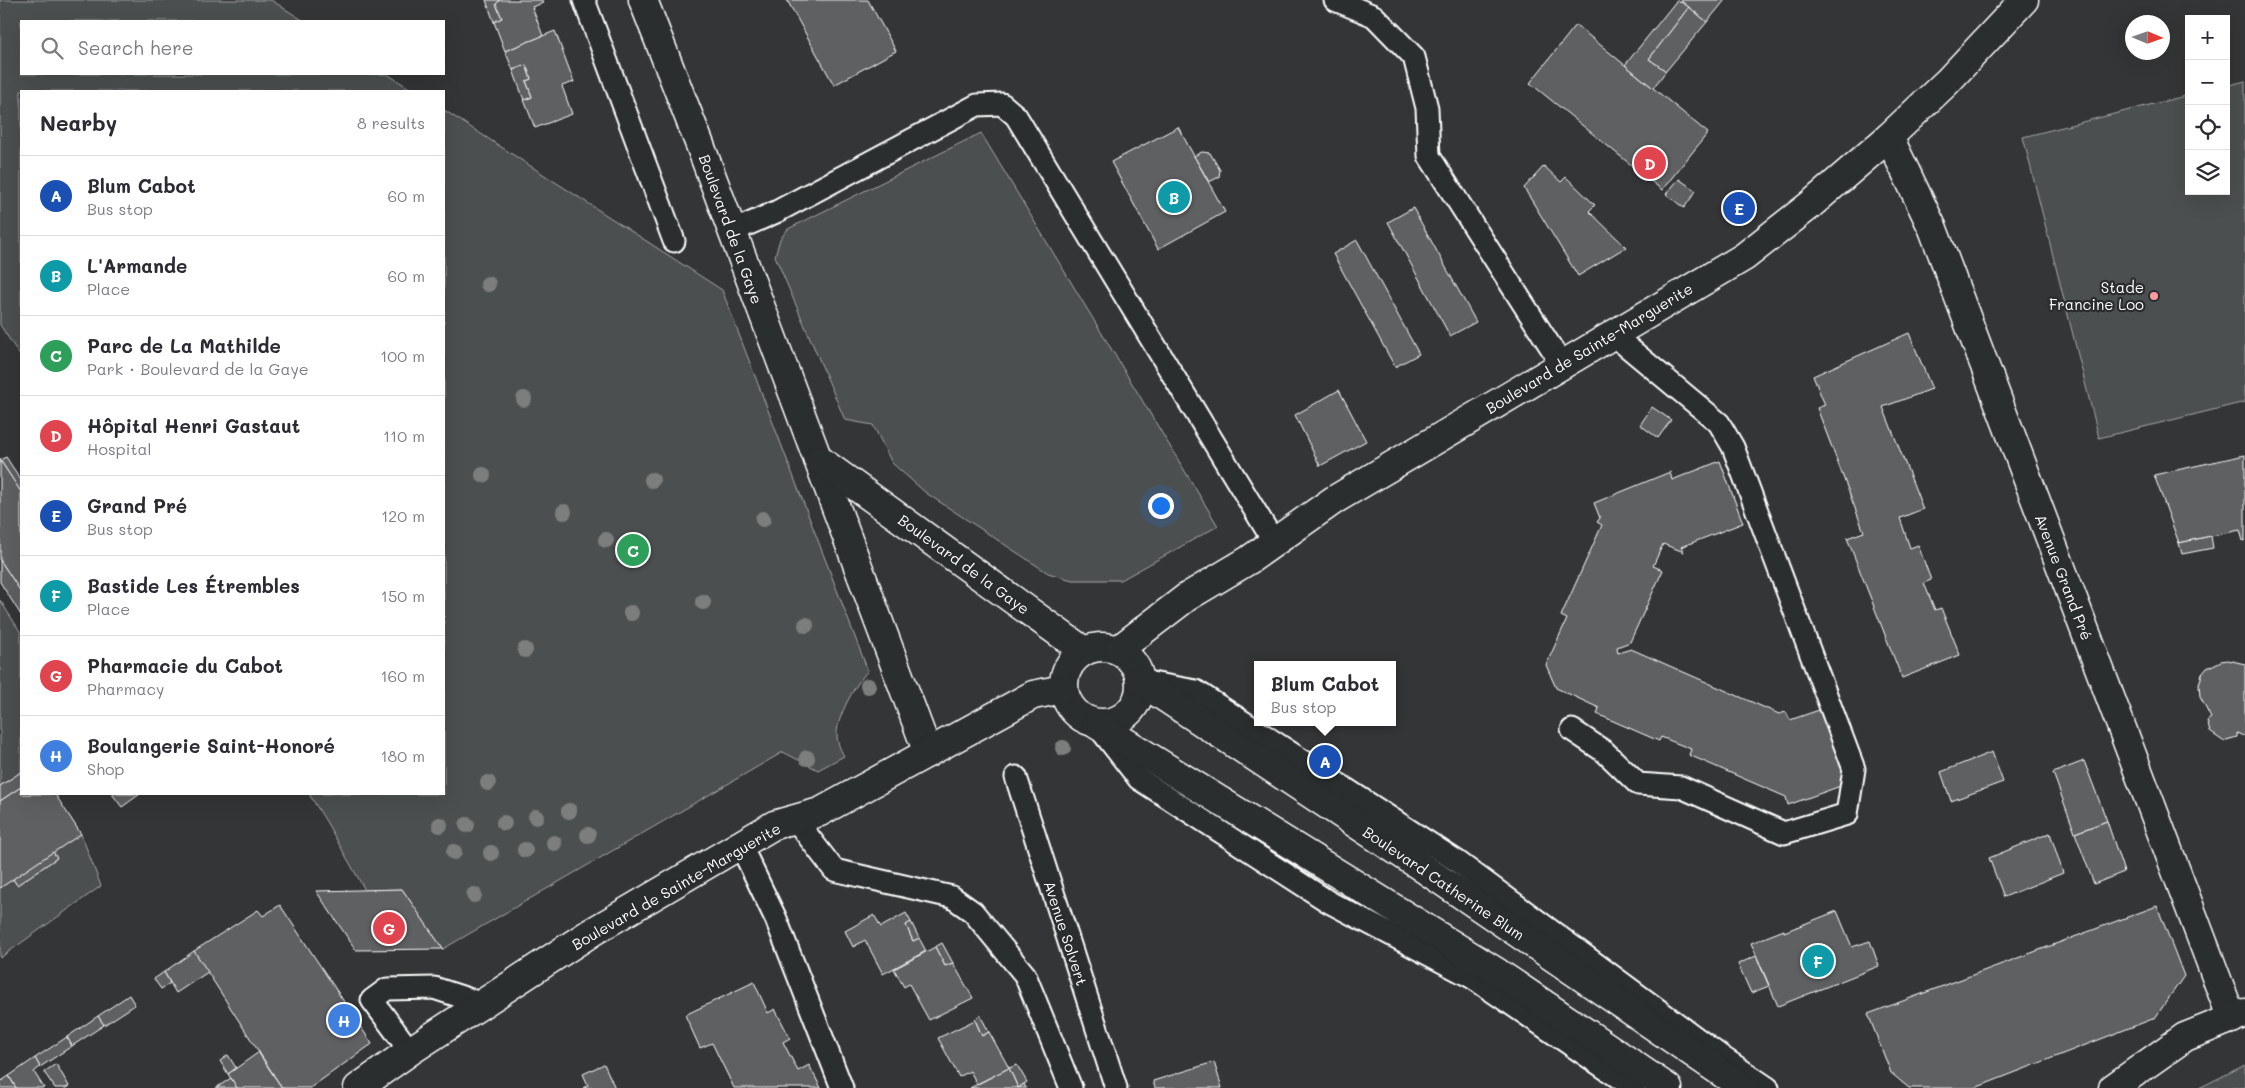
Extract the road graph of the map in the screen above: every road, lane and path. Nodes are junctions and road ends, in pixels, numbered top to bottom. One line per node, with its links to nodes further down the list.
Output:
1 (584, 0): 7 (lane)
2 (643, 0): 6 (street, Boulevard de la Gaye)
3 (1335, 0): 9 (lane)
4 (2024, 0): 5 (street, Boulevard de Sainte-Marguerite)
5 (1889, 137): 8 (street, Boulevard de Sainte-Marguerite); 23 (street, Avenue Grand Pré)
6 (733, 231): 10 (street, Boulevard de la Gaye); 11 (lane)
7 (674, 241)
8 (1612, 334): 9 (street, Boulevard de Sainte-Marguerite); 17 (lane)
9 (1560, 366): 11 (street, Boulevard de Sainte-Marguerite)
10 (818, 459): 13 (street, Boulevard de la Gaye); 18 (street, Boulevard de la Gaye)
11 (1274, 542): 12 (street, Boulevard de Sainte-Marguerite)
12 (1118, 650): 13 (street); 14 (street)
13 (1084, 651): 15 (street)
14 (1140, 681): 16 (street); 30 (street, Boulevard Catherine Blum); 31 (lane)
15 (1063, 690): 16 (street); 18 (street, Boulevard de Sainte-Marguerite)
16 (1096, 724): 25 (street)
17 (1572, 730)
18 (928, 754): 20 (street, Boulevard de Sainte-Marguerite)
19 (1016, 777): 29 (lane, Avenue Solvert)
20 (795, 819): 21 (street, Boulevard de Sainte-Marguerite); 28 (lane)
21 (741, 846): 22 (street, Boulevard de Sainte-Marguerite); 27 (lane)
22 (483, 1004): 24 (street, Boulevard de Sainte-Marguerite); 24 (lane)
23 (2239, 1016): 32 (street)
24 (410, 1051): 26 (street, Boulevard de Sainte-Marguerite)
25 (1651, 1085)
26 (358, 1088)
27 (842, 1088)
28 (1071, 1088)
29 (1116, 1088)
30 (1744, 1088)
31 (1768, 1088)
32 (2114, 1088)

